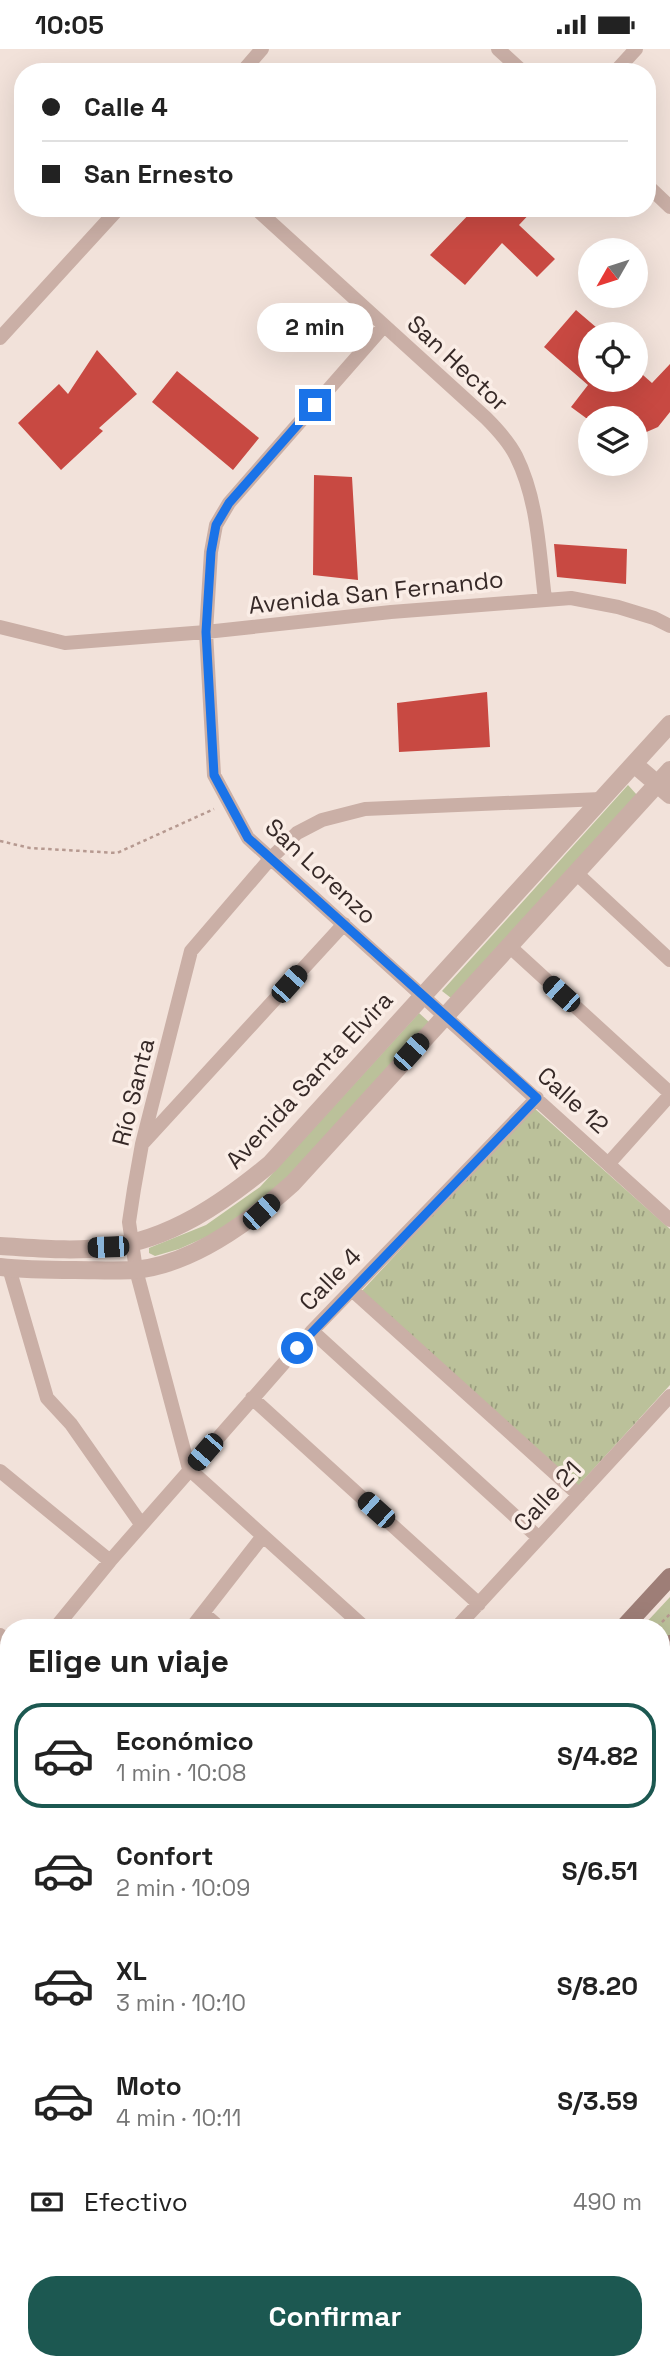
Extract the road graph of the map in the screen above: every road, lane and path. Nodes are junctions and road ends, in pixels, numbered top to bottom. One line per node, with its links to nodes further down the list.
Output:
1 (262, 49): 4 (street)
2 (498, 49): 5 (street)
3 (636, 49): 6 (street)
4 (250, 63)
5 (513, 63)
6 (623, 63)
7 (656, 194): 8 (street)
8 (670, 207)
9 (111, 217): 12 (street)
10 (265, 217): 11 (street, San Hector)
11 (384, 326): 13 (street, San Hector); 16 (street, San Lorenzo)
12 (0, 338)
13 (545, 599): 14 (street, Avenida San Fernando); 16 (street, Avenida San Fernando)
14 (670, 626)
15 (0, 627): 16 (street, Avenida San Fernando)
16 (206, 632): 22 (street, San Lorenzo)
17 (668, 731): 18 (street, Avenida Santa Elvira)
18 (634, 764): 20 (street); 21 (street, Avenida Santa Elvira)
19 (670, 770): 20 (street)
20 (664, 790): 25 (street)
21 (601, 799): 24 (street, Río Santa); 29 (street, Avenida Santa Elvira)
22 (229, 803): 23 (path); 24 (street, San Lorenzo)
23 (0, 841)
24 (270, 859): 26 (street, San Lorenzo); 33 (street, Río Santa)
25 (575, 872): 27 (street); 28 (street)
26 (344, 924): 29 (street, San Lorenzo); 33 (street)
27 (508, 946): 30 (street); 31 (street)
28 (670, 960)
29 (422, 995): 30 (street, San Lorenzo); 36 (street, Avenida Santa Elvira)
30 (445, 1015): 32 (street, Calle 12); 39 (street)
31 (670, 1094): 34 (street)
32 (537, 1098): 34 (street, Calle 12); 40 (street, Calle 4)
33 (142, 1144): 36 (street, Río Santa)
34 (609, 1163): 35 (street, Calle 12)
35 (670, 1220)
36 (131, 1243): 37 (street, Avenida Santa Elvira); 39 (street, Río Santa)
37 (0, 1246)
38 (4, 1267): 39 (street); 47 (street)
39 (136, 1270): 44 (street, Río Santa)
40 (352, 1290): 41 (street, Calle 4); 46 (street)
41 (312, 1331): 43 (street, Calle 4); 49 (street)
42 (670, 1396): 46 (street, Calle 21)
43 (252, 1398): 44 (street, Calle 4); 52 (street)
44 (189, 1469): 47 (street, Calle 4); 48 (street)
45 (0, 1471): 50 (street)
46 (579, 1495): 49 (street, Calle 21)
47 (141, 1524): 50 (street, Calle 4)
48 (263, 1536): 53 (street); 57 (street)
49 (539, 1538): 52 (street, Calle 21)
50 (110, 1561): 54 (street, Calle 4)
51 (670, 1577): 59 (main road)
52 (479, 1604): 58 (street, Calle 21)
53 (203, 1613): 55 (street); 56 (street)
54 (63, 1619)
55 (198, 1619)
56 (210, 1619)
57 (355, 1619)
58 (465, 1619)
59 (631, 1619)

